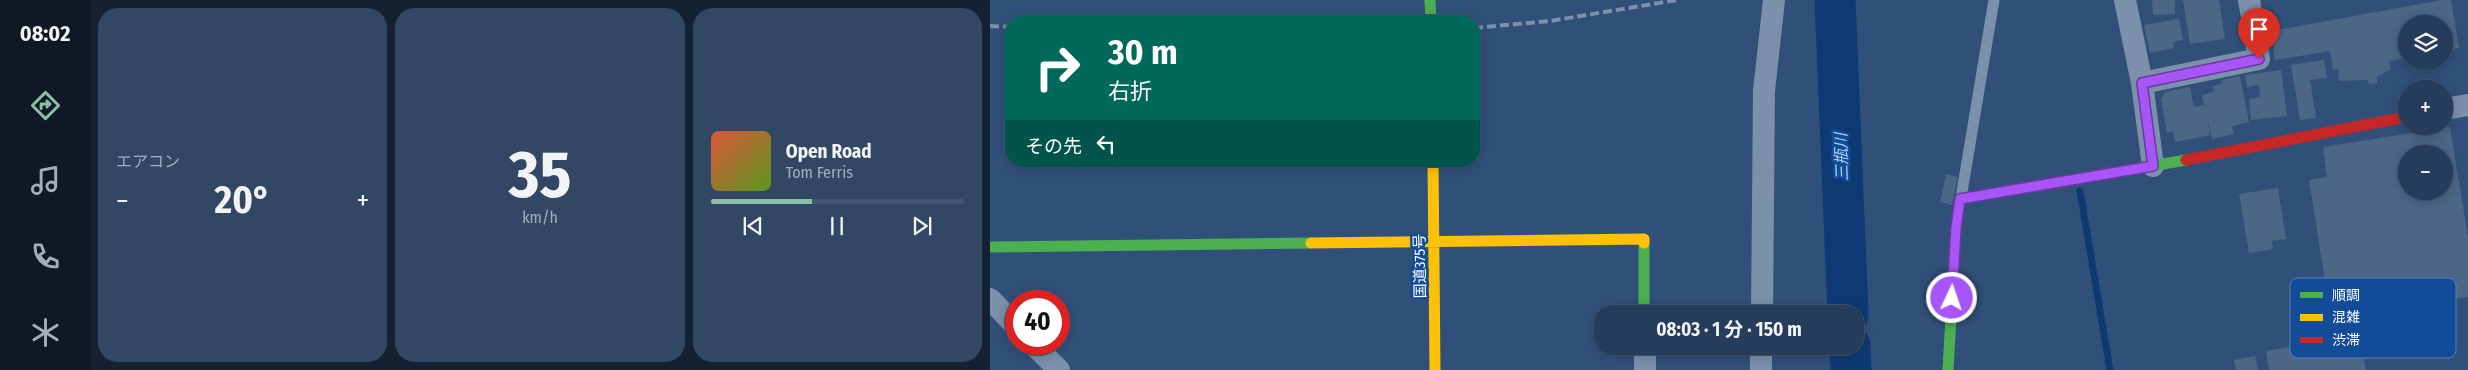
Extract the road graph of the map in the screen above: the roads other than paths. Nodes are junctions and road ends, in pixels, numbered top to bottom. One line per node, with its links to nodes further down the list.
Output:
1 (1430, 0): 6 (main road)
2 (1774, 0): 18 (street)
3 (1994, 0): 13 (lane)
4 (2125, 0): 7 (street)
5 (2249, 0): 7 (street)
6 (1430, 15)
7 (2142, 83): 11 (street)
8 (2468, 104): 9 (street)
9 (2453, 107)
10 (2398, 119): 11 (main road)
11 (2153, 166): 13 (main road)
12 (1433, 167): 14 (main road, 国道375号)
13 (1960, 199): 27 (main road)
14 (1434, 242): 15 (main road); 17 (main road); 24 (main road, 国道375号)
15 (990, 247)
16 (990, 299): 19 (street)
17 (1644, 305)
18 (1762, 305)
19 (1005, 315)
20 (1044, 355): 23 (street)
21 (1644, 355): 25 (street)
22 (1762, 355): 26 (street)
23 (1059, 370)
24 (1435, 370)
25 (1645, 370)
26 (1761, 370)
27 (1948, 370)

